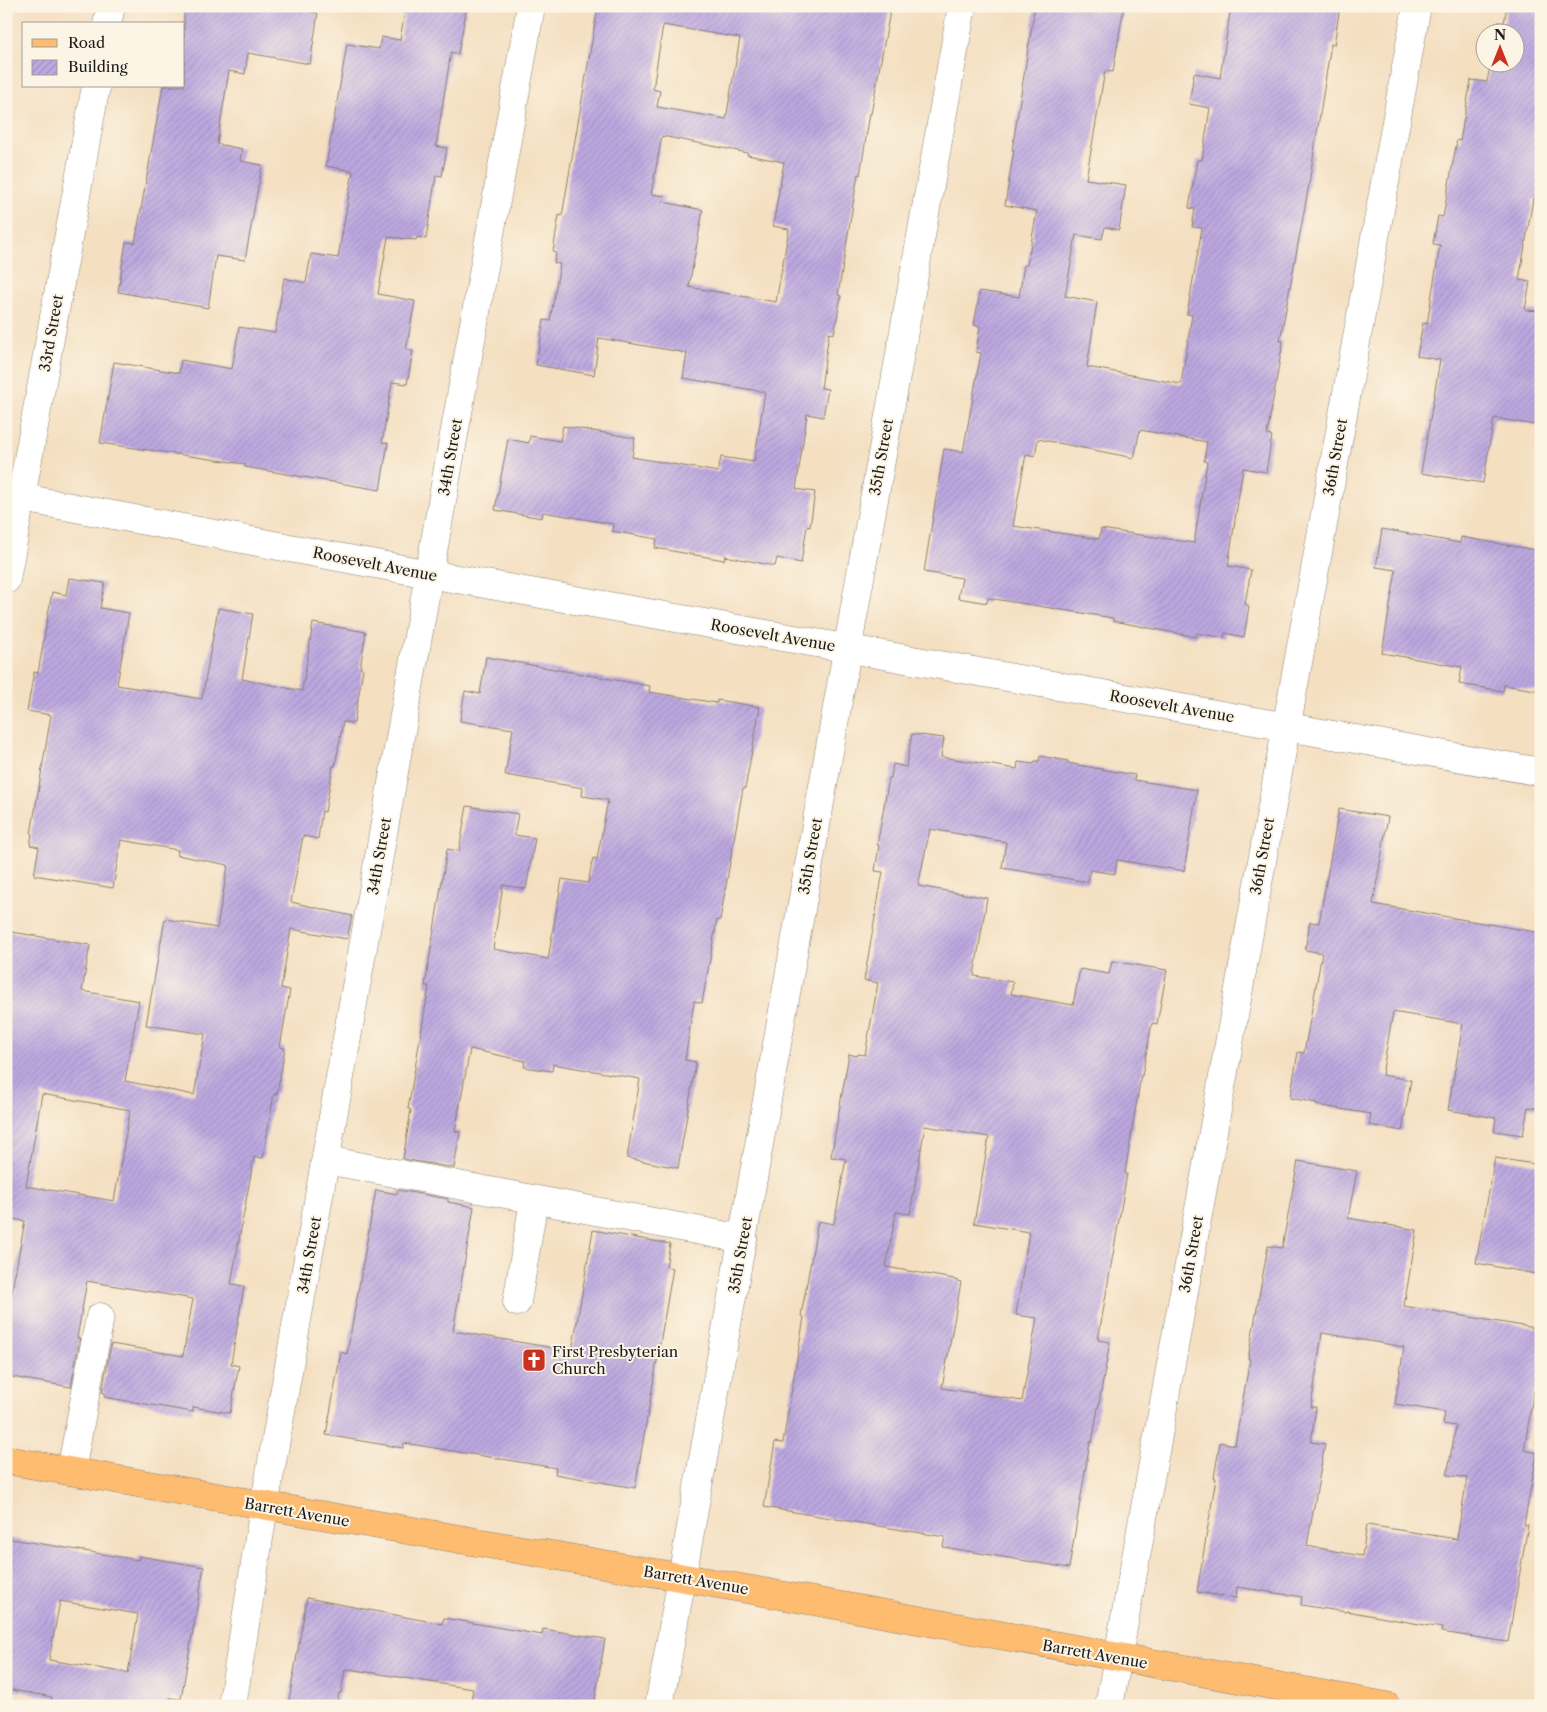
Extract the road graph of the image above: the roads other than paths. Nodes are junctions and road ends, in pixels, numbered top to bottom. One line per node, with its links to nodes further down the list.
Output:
1 (111, 6): 5 (street)
2 (531, 6): 8 (street, 34th Street)
3 (962, 6): 10 (street, 35th Street)
4 (1416, 6): 11 (street, 36th Street)
5 (107, 22)
6 (96, 88): 7 (street, 33rd Street)
7 (14, 497): 8 (street, Roosevelt Avenue); 9 (street, 33rd Street)
8 (429, 574): 10 (street, Roosevelt Avenue); 13 (street, 34th Street)
9 (6, 580)
10 (847, 648): 11 (street, Roosevelt Avenue); 15 (street, 35th Street)
11 (1286, 726): 12 (street, Roosevelt Avenue); 22 (street, 36th Street)
12 (1541, 772)
13 (326, 1160): 14 (street); 20 (street, 34th Street)
14 (534, 1200): 15 (street); 16 (street)
15 (743, 1239): 21 (street, 35th Street)
16 (517, 1302)
17 (100, 1317): 19 (street)
18 (6, 1460): 19 (main road, Barrett Avenue)
19 (71, 1472): 20 (main road, Barrett Avenue)
20 (264, 1506): 21 (main road, Barrett Avenue); 23 (street, 34th Street)
21 (681, 1577): 22 (main road, Barrett Avenue); 24 (street, 35th Street)
22 (1118, 1658): 25 (street, 36th Street); 26 (main road, Barrett Avenue)
23 (232, 1706)
24 (659, 1706)
25 (1109, 1706)
26 (1386, 1706)

